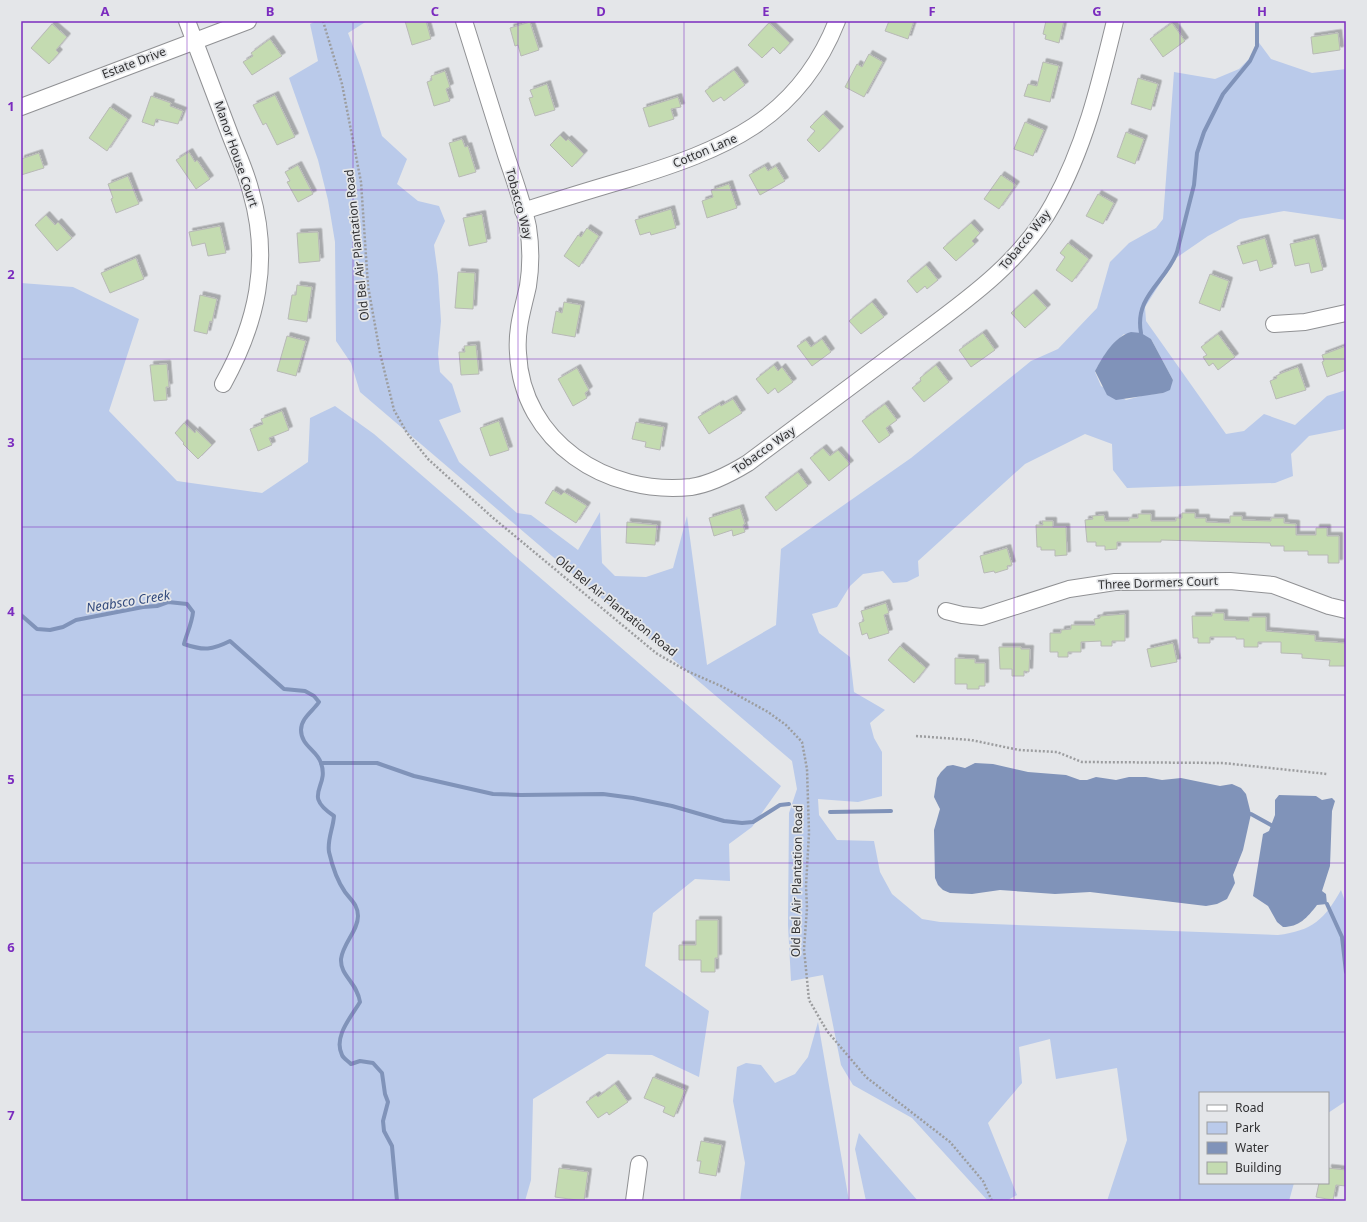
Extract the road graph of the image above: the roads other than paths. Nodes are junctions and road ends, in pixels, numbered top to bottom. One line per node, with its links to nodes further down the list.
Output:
1 (187, 21): 6 (street, Manor House Court)
2 (248, 21): 6 (street, Estate Drive)
3 (464, 21): 8 (street, Tobacco Way)
4 (837, 21): 8 (street, Cotton Lane)
5 (1115, 21): 8 (street, Tobacco Way)
6 (194, 41): 7 (street, Estate Drive); 11 (street, Manor House Court)
7 (21, 107)
8 (524, 210)
9 (1346, 313): 10 (street)
10 (1274, 324)
11 (223, 384)
12 (1346, 610): 13 (street, Three Dormers Court)
13 (946, 611)
14 (639, 1164): 15 (street)
15 (634, 1201)

